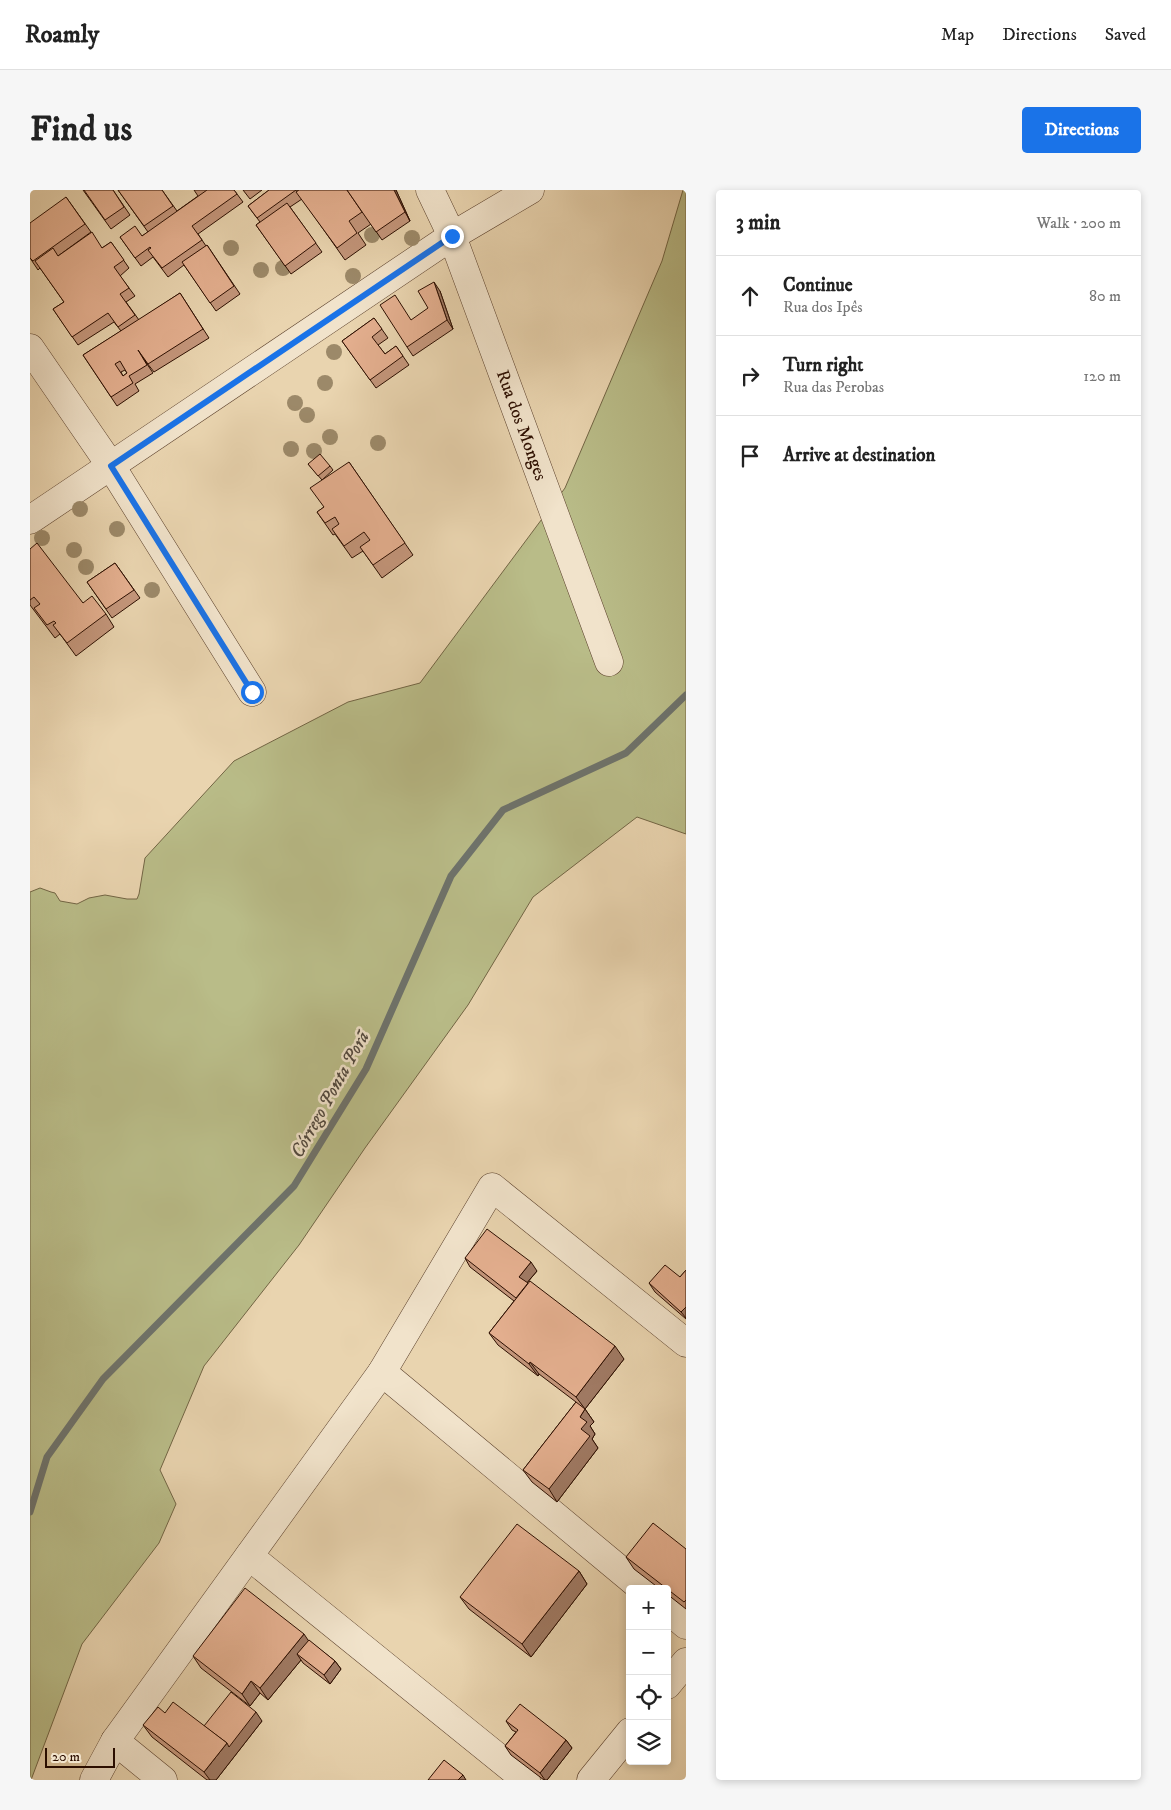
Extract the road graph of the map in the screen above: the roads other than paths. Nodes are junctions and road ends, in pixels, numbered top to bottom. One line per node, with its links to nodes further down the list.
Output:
1 (430, 190): 3 (street, Rua dos Monges)
2 (530, 190): 3 (street)
3 (452, 236): 5 (street); 7 (street, Rua dos Monges)
4 (30, 348): 5 (street)
5 (111, 466): 6 (street); 8 (street)
6 (30, 520)
7 (609, 662)
8 (252, 692)
9 (686, 1343): 10 (street)
10 (382, 1372): 11 (street); 12 (street)
11 (249, 1556): 18 (street); 22 (street)
12 (638, 1585)
13 (671, 1612): 14 (street)
14 (686, 1625)
15 (686, 1662): 16 (street)
16 (671, 1680)
17 (626, 1738): 19 (street)
18 (115, 1741): 20 (street); 21 (street)
19 (602, 1776)
20 (94, 1780)
21 (163, 1780)
22 (526, 1780)

